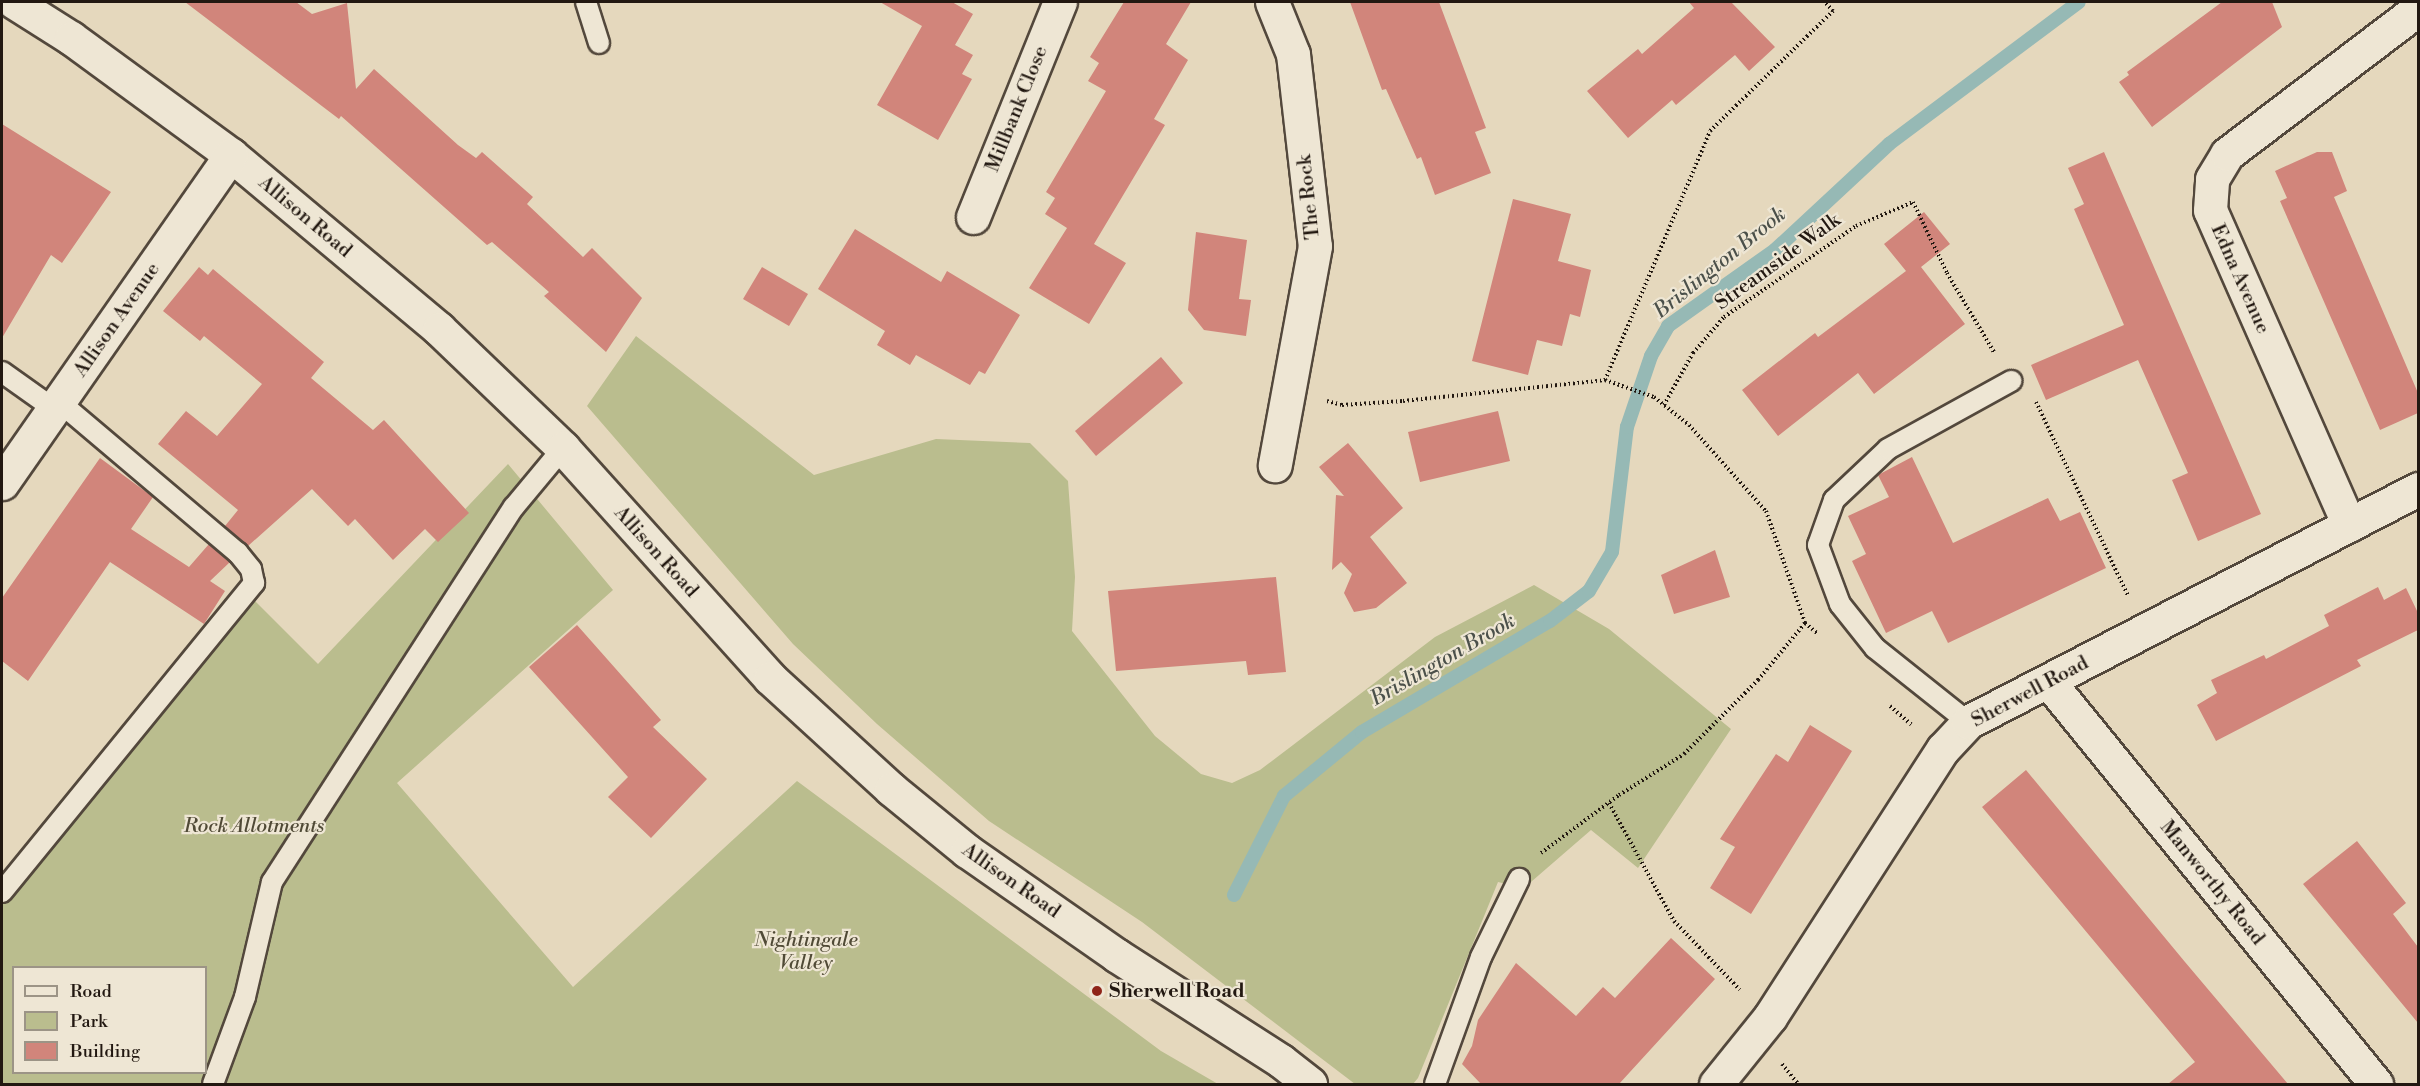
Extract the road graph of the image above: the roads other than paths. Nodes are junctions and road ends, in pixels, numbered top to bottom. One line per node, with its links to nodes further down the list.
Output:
1 (14, 2): 7 (street, Allison Road)
2 (586, 2): 6 (lane)
3 (1060, 2): 8 (street, Millbank Close)
4 (1272, 2): 13 (street, The Rock)
5 (2418, 9): 16 (street, Edna Avenue)
6 (599, 44)
7 (231, 155): 11 (street, Allison Avenue); 12 (street, Allison Road)
8 (973, 217)
9 (2, 372): 11 (lane)
10 (2011, 381): 18 (lane)
11 (57, 406): 14 (street, Allison Avenue); 20 (lane)
12 (563, 448): 21 (lane); 22 (street, Allison Road)
13 (1275, 465)
14 (2, 483)
15 (2418, 489): 16 (street, Sherwell Road)
16 (2349, 525): 17 (street, Sherwell Road)
17 (2049, 681): 18 (street, Sherwell Road); 25 (street, Manworthy Road)
18 (1968, 722): 24 (street, Sherwell Road)
19 (1519, 879): 23 (lane)
20 (2, 892)
21 (213, 1084)
22 (1310, 1084)
23 (1435, 1084)
24 (1716, 1084)
25 (2376, 1084)

